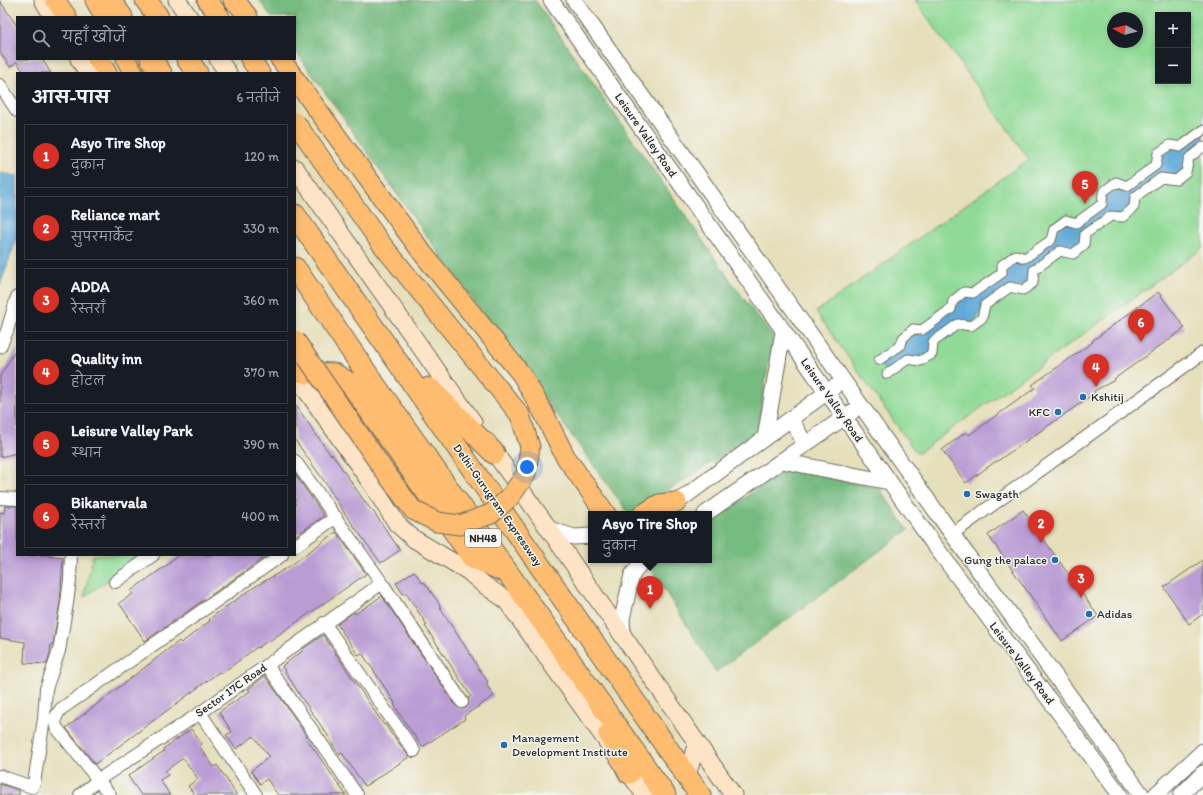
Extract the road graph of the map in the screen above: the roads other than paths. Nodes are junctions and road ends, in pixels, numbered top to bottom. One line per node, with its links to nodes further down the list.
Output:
1 (43, 0): 10 (main road)
2 (55, 0): 11 (main road)
3 (94, 0): 12 (main road)
4 (110, 0): 13 (highway)
5 (146, 0): 14 (highway)
6 (177, 0): 15 (main road)
7 (208, 0): 16 (main road)
8 (551, 0): 43 (street, Leisure Valley Road)
9 (574, 0): 52 (street, Leisure Valley Road)
10 (52, 16)
11 (66, 16)
12 (103, 16)
13 (121, 16)
14 (157, 16)
15 (188, 16)
16 (219, 16)
17 (80, 60): 25 (main road)
18 (98, 60): 26 (main road)
19 (126, 60): 27 (main road)
20 (152, 60): 28 (highway)
21 (188, 60): 29 (highway)
22 (219, 60): 30 (main road)
23 (251, 60): 31 (main road)
24 (281, 60): 32 (main road)
25 (87, 72)
26 (106, 72)
27 (132, 72)
28 (160, 72)
29 (196, 72)
30 (227, 72)
31 (259, 72)
32 (290, 72)
33 (296, 80): 66 (main road)
34 (0, 85): 35 (street)
35 (16, 109)
36 (296, 123): 44 (main road, bridge)
37 (1203, 130): 48 (street)
38 (1203, 147): 50 (street)
39 (296, 169): 59 (main road)
40 (296, 216): 46 (highway, Delhi-Gurugram Expressway / NH48)
41 (299, 273): 79 (highway, NH48)
42 (16, 300): 45 (street)
43 (783, 332): 53 (street, Leisure Valley Road); 57 (street)
44 (296, 341)
45 (0, 347)
46 (390, 350): 59 (highway); 93 (highway, Delhi-Gurugram Expressway / NH48)
47 (1203, 353): 72 (street)
48 (880, 360)
49 (296, 370): 79 (highway)
50 (887, 374)
51 (296, 375): 91 (main road)
52 (844, 381): 53 (street); 54 (street, Leisure Valley Road)
53 (826, 393): 55 (street, Leisure Valley Road); 56 (street)
54 (862, 406): 55 (street); 72 (street, Leisure Valley Road)
55 (844, 417): 58 (street); 62 (street, Leisure Valley Road)
56 (790, 419): 57 (street); 58 (street)
57 (765, 438): 65 (street)
58 (805, 444): 60 (street)
59 (494, 453): 71 (main road)
60 (782, 461): 62 (street); 69 (street)
61 (296, 462): 70 (street)
62 (889, 482): 96 (street, Leisure Valley Road)
63 (0, 498): 64 (street)
64 (16, 499)
65 (677, 502): 67 (main road); 68 (street)
66 (604, 511)
67 (648, 511)
68 (664, 511)
69 (709, 511)
70 (336, 517): 74 (street); 81 (street)
71 (549, 529): 73 (street); 83 (main road)
72 (952, 534): 107 (street, Leisure Valley Road)
73 (588, 536)
74 (296, 545)
75 (71, 556): 94 (street)
76 (152, 556): 80 (street)
77 (279, 556): 95 (street)
78 (641, 563): 83 (street)
79 (509, 574): 85 (highway, NH48)
80 (115, 582)
81 (382, 583): 82 (street, Sector 17C Road); 86 (street)
82 (324, 623): 84 (street, Sector 17C Road); 89 (street)
83 (622, 635): 88 (main road)
84 (267, 664): 87 (street, Sector 17C Road); 100 (street)
85 (577, 670): 91 (highway); 102 (highway, NH48)
86 (462, 702)
87 (200, 713): 95 (street, Sector 17C Road); 99 (street)
88 (697, 743): 93 (main road); 104 (main road)
89 (414, 751)
90 (1203, 751): 108 (street)
91 (629, 773): 101 (main road)
92 (1203, 773): 109 (street)
93 (687, 775): 103 (highway, Delhi-Gurugram Expressway / NH48)
94 (0, 776)
95 (98, 780): 97 (street, Sector 17C Road); 98 (street)
96 (1109, 780): 105 (street); 106 (street, Leisure Valley Road)
97 (80, 795)
98 (110, 795)
99 (256, 795)
100 (357, 795)
101 (645, 795)
102 (665, 795)
103 (700, 795)
104 (733, 795)
105 (1109, 795)
106 (1120, 795)
107 (1142, 795)
108 (1155, 795)
109 (1181, 795)

